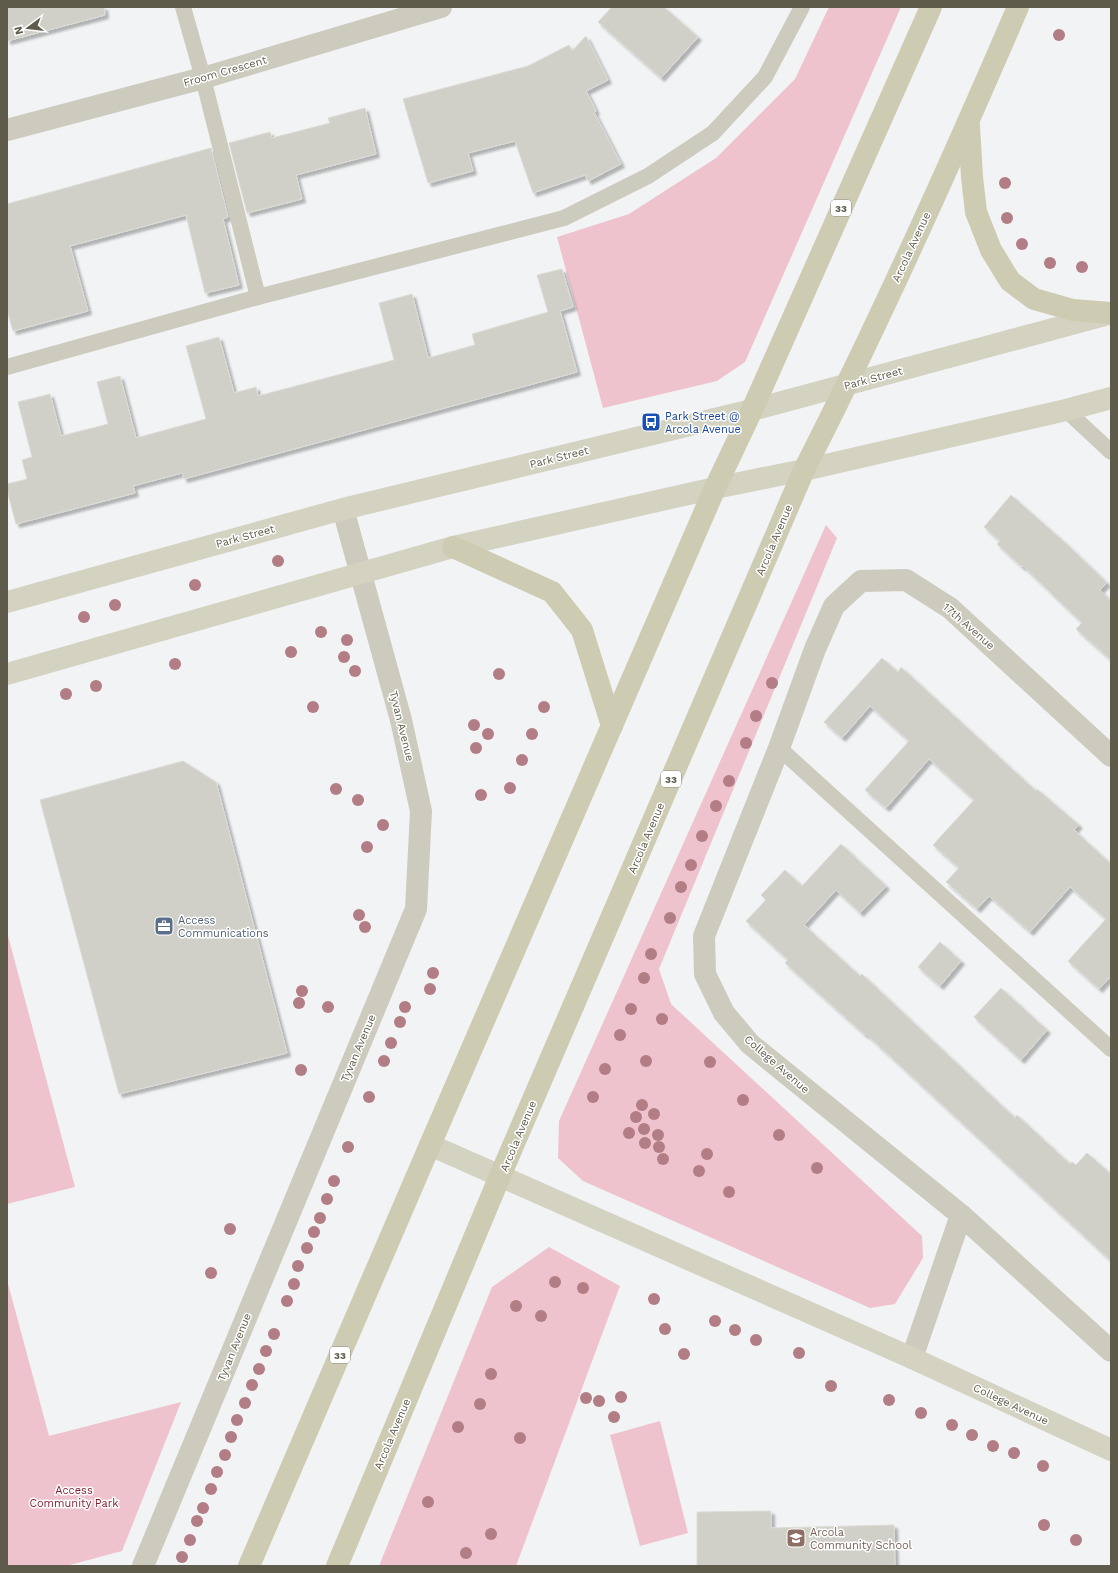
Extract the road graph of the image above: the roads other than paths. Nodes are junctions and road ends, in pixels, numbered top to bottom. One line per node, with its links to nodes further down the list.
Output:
1 (183, 7): 6 (lane)
2 (441, 7): 6 (street, Froom Crescent)
3 (802, 7): 9 (lane)
4 (931, 7): 14 (main road, 33)
5 (1018, 7): 7 (main road, Arcola Avenue / 33)
6 (203, 78): 8 (street, Froom Crescent); 9 (lane)
7 (969, 122): 10 (main road); 12 (main road, Arcola Avenue / 33)
8 (7, 130)
9 (258, 297): 11 (lane)
10 (1110, 313): 12 (main road, Park Street)
11 (7, 367)
12 (847, 385): 14 (main road, Park Street); 17 (main road, Arcola Avenue / 33)
13 (1111, 398): 15 (main road)
14 (752, 410): 18 (main road, 33); 19 (main road, Park Street)
15 (1066, 410): 16 (lane); 17 (main road)
16 (1111, 452)
17 (804, 470): 18 (main road); 29 (main road, Arcola Avenue / 33)
18 (715, 488): 20 (main road); 24 (main road, 33)
19 (343, 509): 21 (street, Tyvan Avenue); 22 (main road, Park Street)
20 (453, 547): 21 (main road); 24 (main road)
21 (362, 572): 23 (main road); 34 (street, Tyvan Avenue)
22 (7, 602)
23 (7, 674)
24 (612, 726): 28 (main road, 33)
25 (779, 748): 26 (street, 17th Avenue); 27 (lane); 30 (street, College Avenue)
26 (1111, 756)
27 (1111, 1049)
28 (430, 1145): 29 (main road, College Avenue); 35 (main road, 33)
29 (500, 1176): 32 (main road, College Avenue); 36 (main road, Arcola Avenue / 33)
30 (961, 1216): 31 (street, College Avenue); 32 (street)
31 (1111, 1351)
32 (912, 1358): 33 (main road, College Avenue)
33 (1111, 1450)
34 (141, 1565)
35 (249, 1566)
36 (337, 1566)

